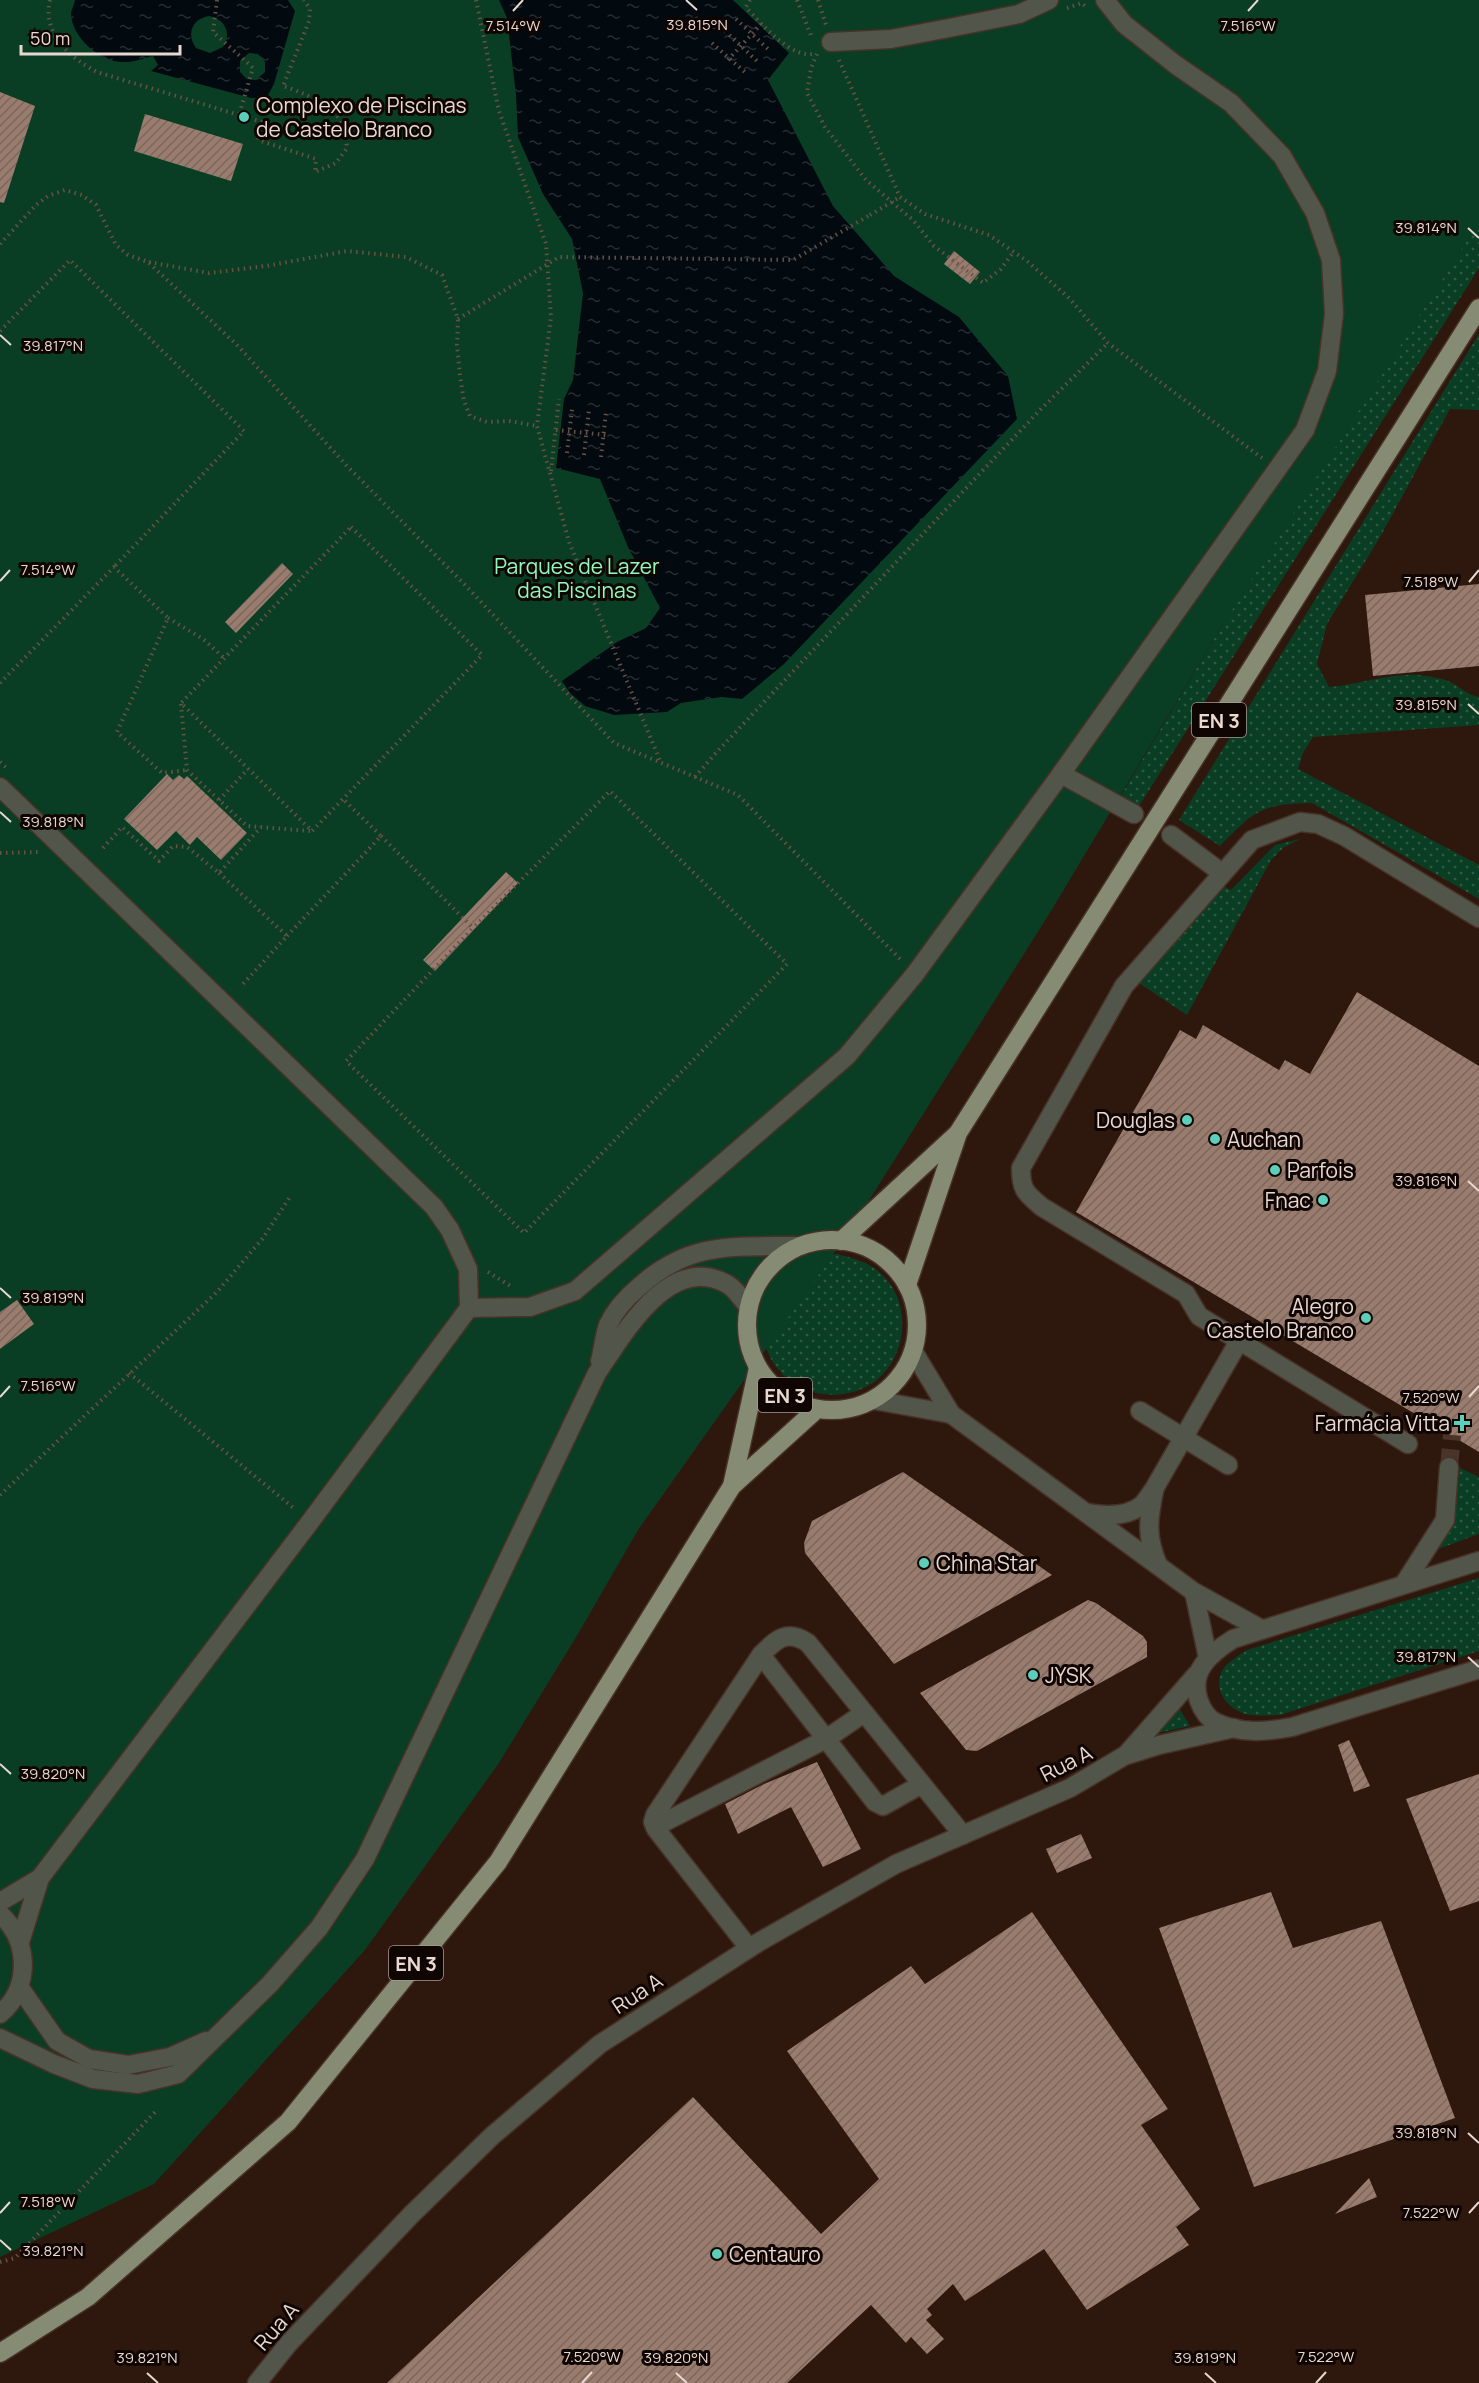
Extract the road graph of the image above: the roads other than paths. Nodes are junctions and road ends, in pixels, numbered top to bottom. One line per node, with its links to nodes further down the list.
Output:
1 (1105, 0): 5 (street)
2 (1057, 4): 3 (street)
3 (823, 42)
4 (1479, 308): 11 (main road, EN 3)
5 (1061, 774): 7 (street); 16 (street)
6 (0, 787): 16 (street)
7 (1134, 814)
8 (1171, 835): 9 (street)
9 (1222, 873): 10 (street); 17 (street)
10 (1479, 918)
11 (958, 1133): 12 (main road, EN 3); 14 (main road, EN 3)
12 (841, 1241): 13 (main road, EN 3); 14 (main road, EN 3)
13 (801, 1246): 15 (main road, EN 3); 20 (street)
14 (906, 1285): 18 (main road, EN 3)
15 (749, 1307): 19 (main road, EN 3); 20 (street)
16 (469, 1308): 48 (street)
17 (1239, 1341): 25 (street); 26 (street)
18 (913, 1351): 21 (main road, EN 3); 24 (street)
19 (758, 1368): 22 (main road, EN 3); 29 (main road, EN 3)
20 (597, 1373): 55 (street)
21 (874, 1400): 22 (main road, EN 3); 24 (street)
22 (817, 1409): 29 (main road, EN 3)
23 (1140, 1411): 25 (street)
24 (951, 1414): 31 (street)
25 (1183, 1437): 27 (street); 30 (street)
26 (1408, 1444)
27 (1228, 1465)
28 (1449, 1467): 34 (street)
29 (732, 1486): 57 (main road, EN 3)
30 (1154, 1489): 31 (street); 33 (street)
31 (1087, 1513): 33 (street)
32 (1479, 1561): 34 (street, Rua A)
33 (1158, 1565): 35 (street)
34 (1404, 1584): 36 (street, Rua A)
35 (1194, 1592): 36 (street); 38 (street)
36 (1261, 1629): 38 (street, Rua A)
37 (761, 1655): 41 (street); 43 (street); 46 (street)
38 (1208, 1658): 40 (street, Rua A)
39 (1479, 1669): 42 (street)
40 (1197, 1674): 42 (street); 44 (street, Rua A)
41 (864, 1713): 43 (street); 45 (street)
42 (1234, 1728): 44 (street, Rua A)
43 (826, 1739): 45 (street); 46 (street)
44 (1124, 1756): 47 (street, Rua A)
45 (922, 1784): 47 (street)
46 (655, 1827): 52 (street)
47 (963, 1835): 52 (street, Rua A)
48 (40, 1878): 49 (street); 51 (street)
49 (0, 1902)
50 (0, 1914): 51 (street)
51 (20, 1942): 53 (street)
52 (749, 1948): 58 (street, Rua A)
53 (20, 1988): 54 (street); 55 (street)
54 (0, 2014)
55 (219, 2036): 56 (street)
56 (0, 2038)
57 (0, 2353)
58 (257, 2383)

